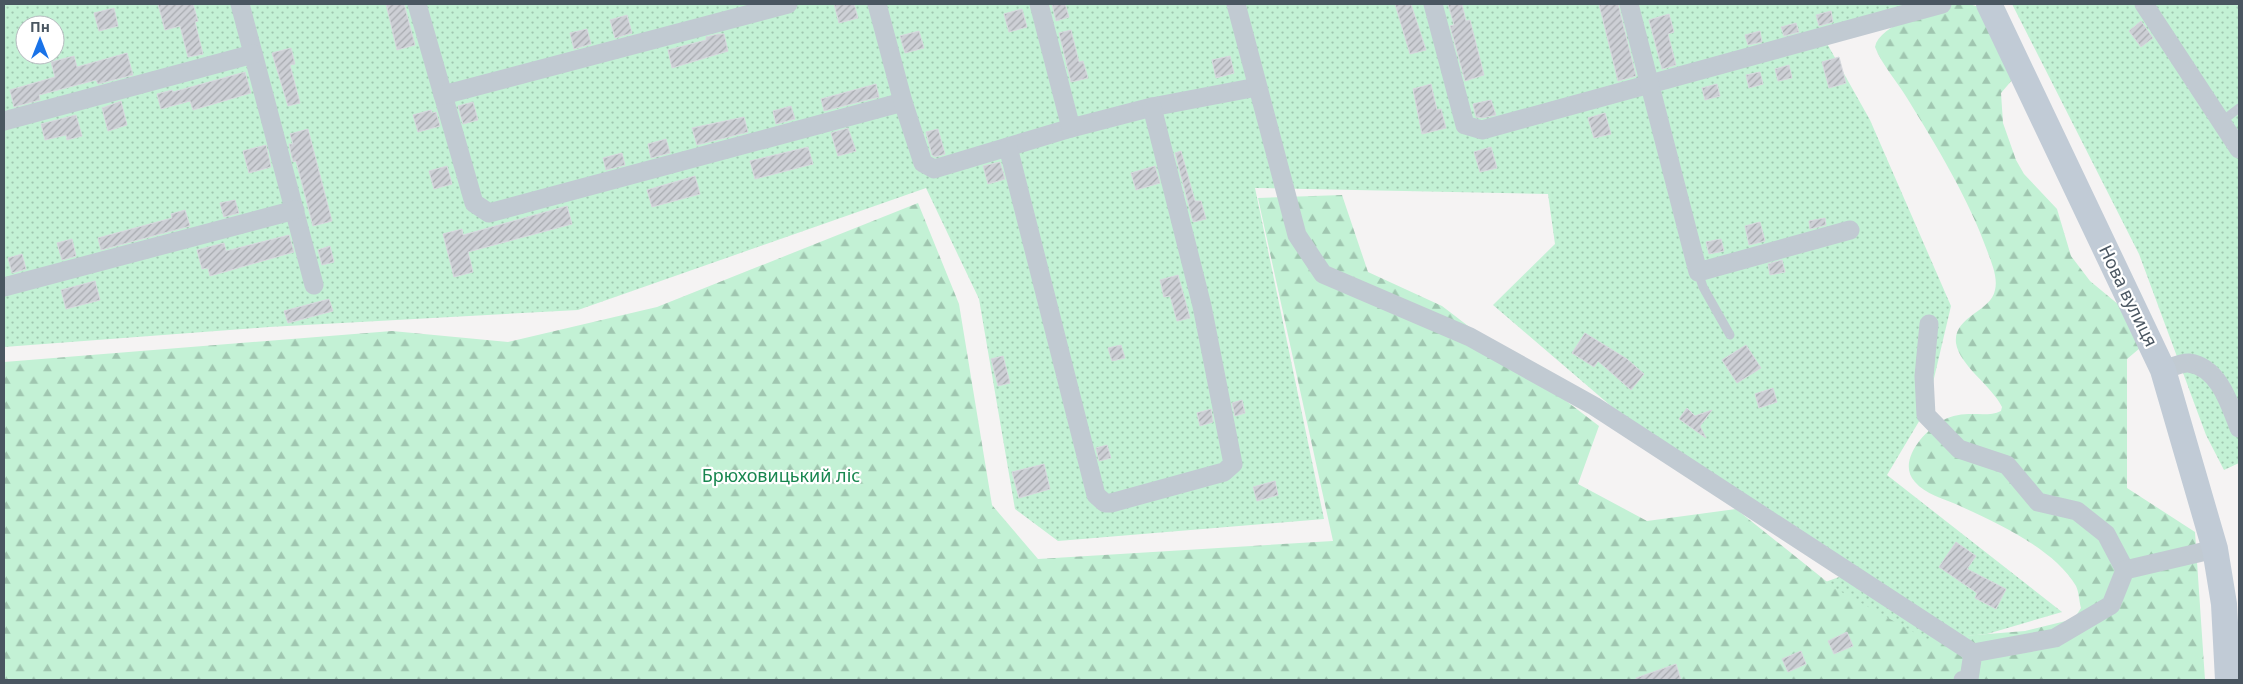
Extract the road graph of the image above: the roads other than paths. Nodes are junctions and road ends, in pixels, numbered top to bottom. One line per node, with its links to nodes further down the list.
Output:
1 (240, 4): 12 (street)
2 (417, 4): 15 (street)
3 (788, 4): 15 (street)
4 (877, 4): 16 (street)
5 (1039, 4): 21 (street)
6 (1236, 4): 14 (street)
7 (1433, 4): 13 (street)
8 (1628, 4): 13 (street)
9 (1942, 4): 13 (street)
10 (1989, 4): 31 (street, Нова вулиця)
11 (2144, 4): 20 (street)
12 (253, 54): 19 (street); 24 (street)
13 (1649, 83): 26 (street)
14 (1257, 87): 17 (street); 35 (street)
15 (444, 95): 16 (street)
16 (903, 102): 22 (street)
17 (1152, 107): 21 (street); 22 (street)
18 (2239, 108): 20 (lane)
19 (4, 121)
20 (2220, 122): 23 (street)
21 (1071, 128): 22 (street)
22 (1008, 147)
23 (2239, 149)
24 (295, 210): 27 (street); 28 (street)
25 (1850, 230): 26 (street)
26 (1698, 272): 30 (lane)
27 (314, 285)
28 (4, 287)
29 (1929, 324): 34 (street)
30 (1730, 335)
31 (2163, 370): 32 (street); 33 (street, Нова вулиця)
32 (2239, 428)
33 (2215, 549): 34 (street); 37 (street, Нова вулиця)
34 (2125, 570): 35 (street)
35 (1973, 653): 36 (street)
36 (1963, 680)
37 (2228, 680)

